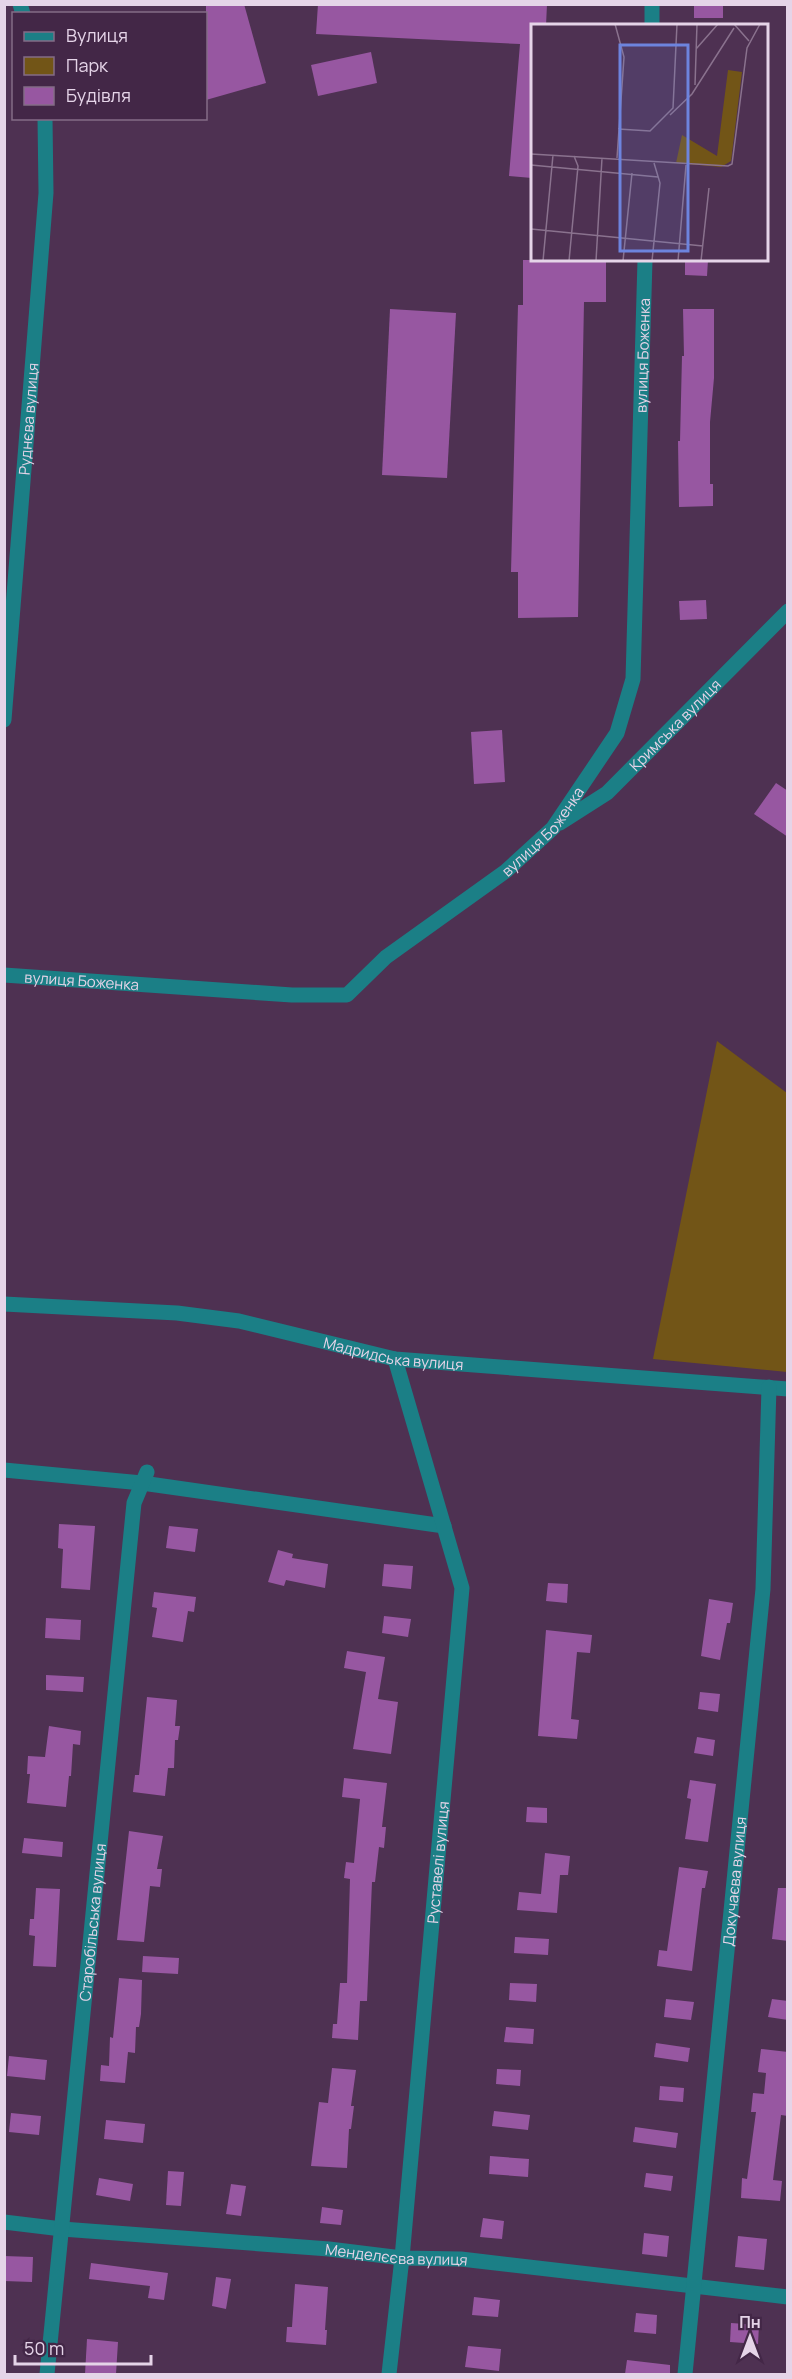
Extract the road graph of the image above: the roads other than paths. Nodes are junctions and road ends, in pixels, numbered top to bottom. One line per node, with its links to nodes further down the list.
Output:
1 (652, 4): 2 (street)
2 (652, 24)
3 (45, 120): 6 (street, Руднєва вулиця)
4 (645, 261): 7 (street, вулиця Боженка)
5 (788, 611): 7 (street, Кримська вулиця)
6 (4, 720)
7 (553, 828): 8 (street, вулиця Боженка)
8 (4, 975)
9 (4, 1304): 10 (street, Мадридська вулиця)
10 (395, 1359): 11 (street, Мадридська вулиця); 15 (street, Руставелі вулиця)
11 (769, 1387): 12 (street, Мадридська вулиця); 19 (street, Докучаєва вулиця)
12 (788, 1389)
13 (4, 1470): 14 (street)
14 (145, 1478): 15 (street); 17 (street, Старобільська вулиця)
15 (444, 1526): 18 (street, Руставелі вулиця)
16 (4, 2222): 17 (street, Менделєєва вулиця)
17 (62, 2229): 18 (street, Менделєєва вулиця); 21 (street, Старобільська вулиця)
18 (402, 2258): 19 (street, Менделєєва вулиця); 22 (street, Руставелі вулиця)
19 (695, 2287): 20 (street, Менделєєва вулиця); 23 (street, Докучаєва вулиця)
20 (788, 2297)
21 (47, 2374)
22 (389, 2374)
23 (685, 2374)

